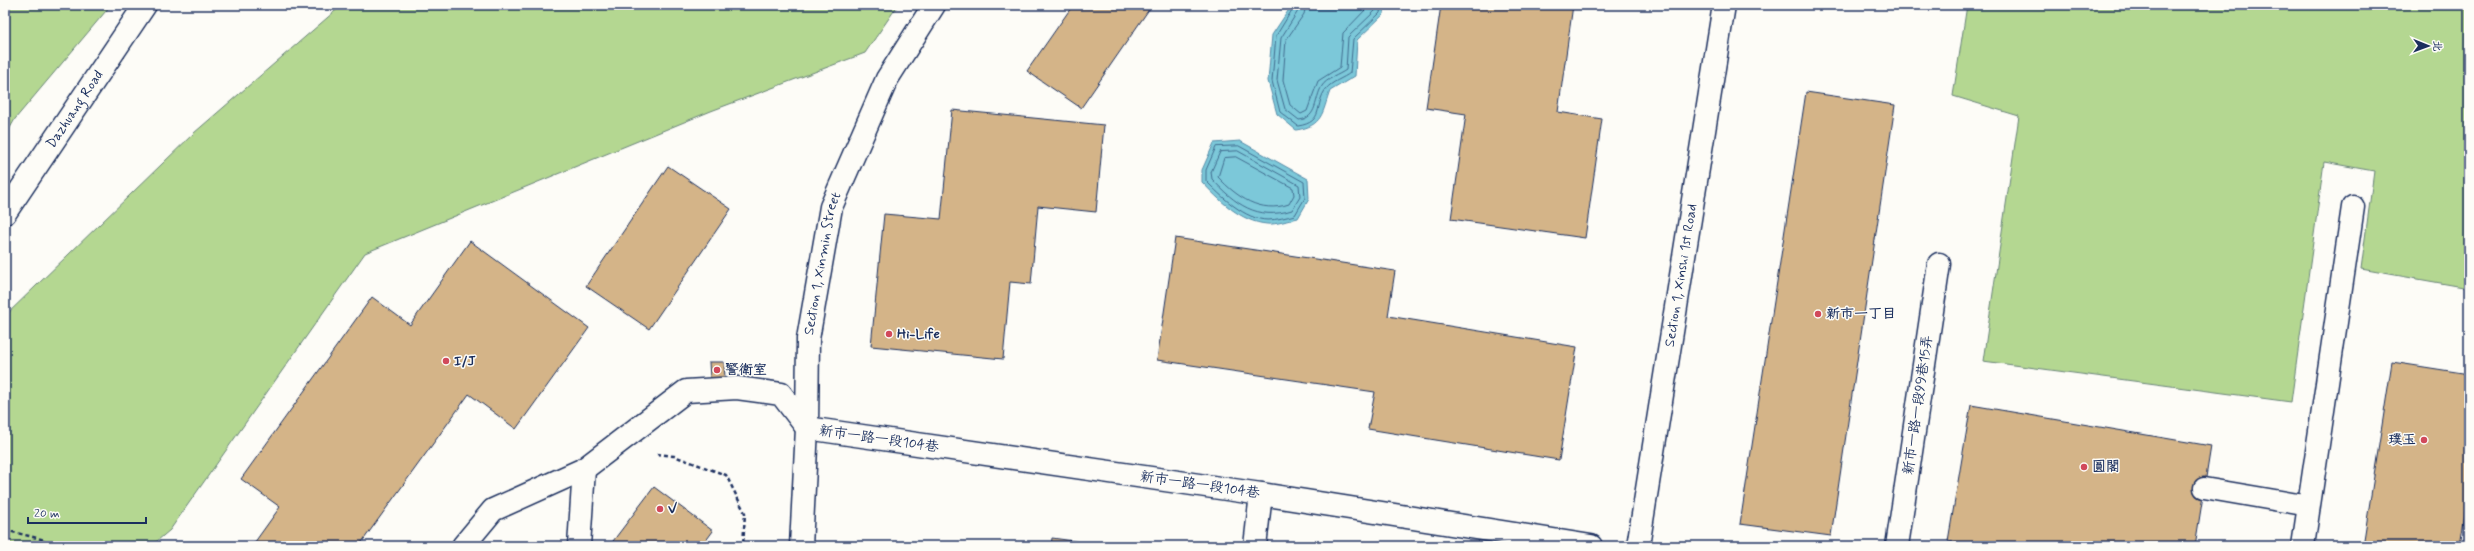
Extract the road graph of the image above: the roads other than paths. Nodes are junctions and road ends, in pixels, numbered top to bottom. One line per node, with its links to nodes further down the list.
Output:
1 (145, 5): 5 (street, Dazhuang Road)
2 (934, 5): 7 (street, Section 1, Xinmin Street)
3 (1724, 5): 17 (street, Section 1, Xinshi 1st Road)
4 (2353, 207): 11 (street)
5 (5, 213)
6 (1939, 264): 18 (street, 新市一路一段99巷15弄)
7 (808, 428): 8 (street); 10 (street, 新市一路一段104巷); 14 (street, Section 1, Xinmin Street)
8 (584, 469): 12 (street); 13 (street)
9 (2204, 488): 11 (lane)
10 (1260, 494): 15 (street); 16 (street, 新市一路一段104巷)
11 (2309, 506): 19 (street)
12 (463, 546)
13 (579, 546)
14 (800, 546)
15 (1255, 546)
16 (1591, 546)
17 (1638, 546)
18 (1897, 546)
19 (2303, 546)

